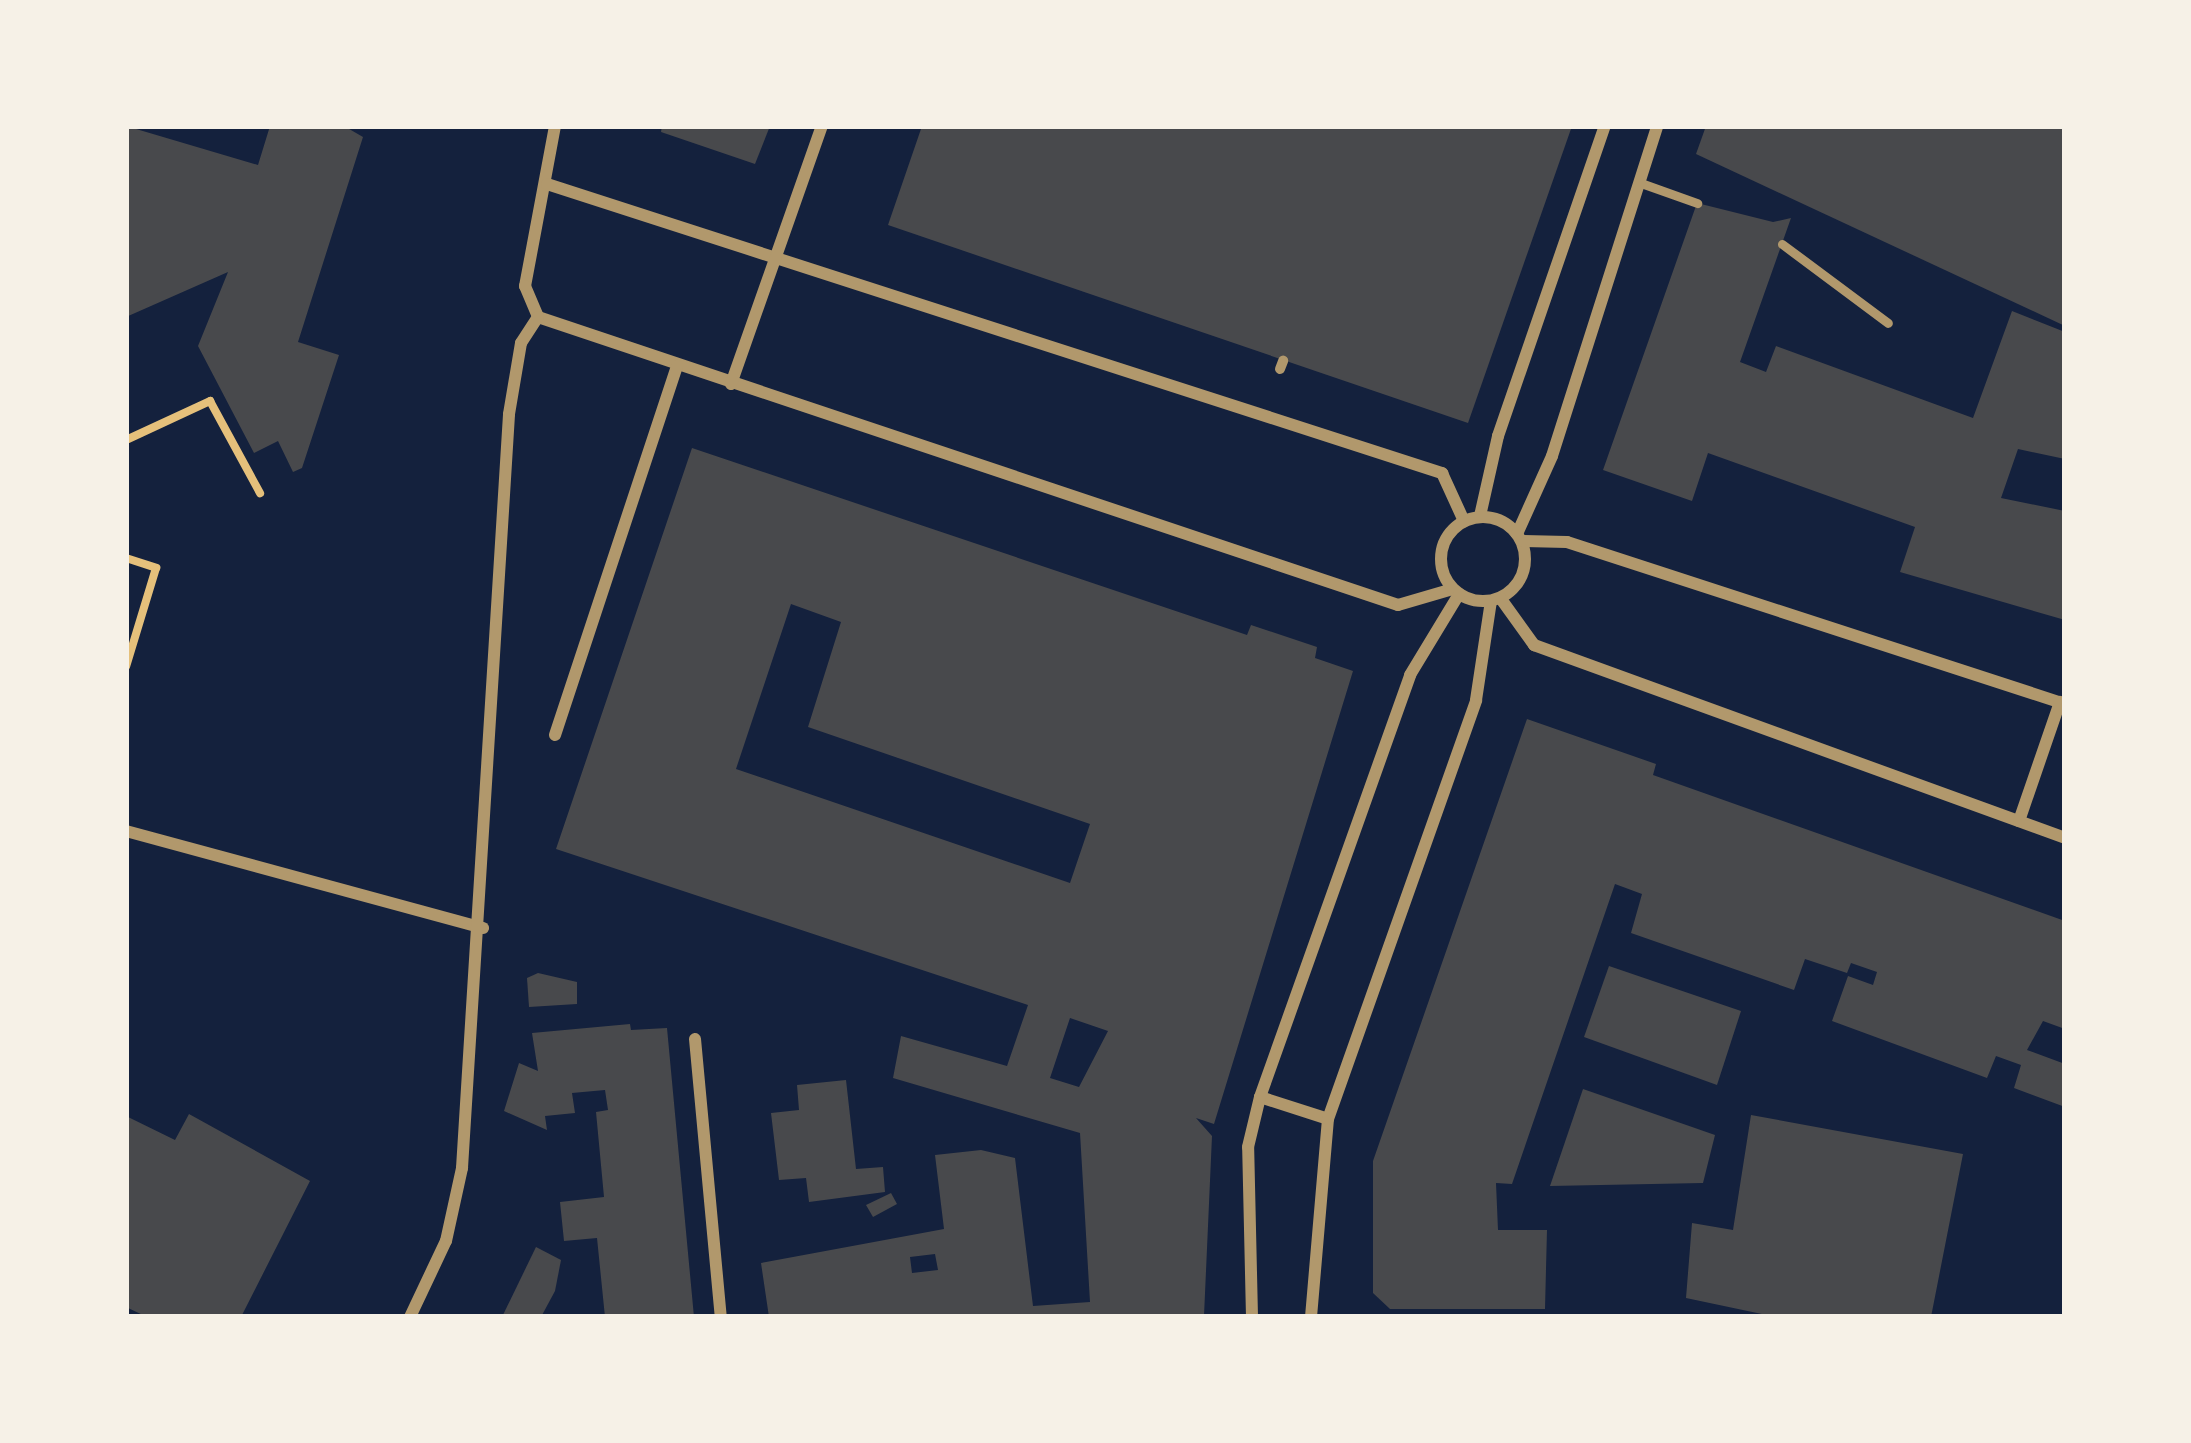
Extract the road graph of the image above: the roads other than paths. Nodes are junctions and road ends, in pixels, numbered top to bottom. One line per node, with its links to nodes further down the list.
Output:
1 (555, 126): 6 (street)
2 (822, 126): 9 (street)
3 (1605, 126): 14 (street)
4 (1657, 126): 5 (street)
5 (1638, 182): 7 (lane); 16 (street)
6 (547, 184): 9 (street); 10 (street)
7 (1696, 203)
8 (1782, 244): 11 (lane)
9 (774, 254): 13 (street); 15 (street)
10 (538, 317): 12 (street); 24 (street)
11 (1888, 323)
12 (677, 366): 13 (street); 20 (street)
13 (731, 384): 17 (street)
14 (1480, 516): 15 (street); 16 (street)
15 (1464, 521): 17 (street)
16 (1520, 537): 18 (street); 19 (street)
17 (1456, 592): 18 (street); 26 (street)
18 (1496, 600): 21 (street); 27 (street)
19 (2062, 703): 21 (street)
20 (554, 735)
21 (2020, 821): 23 (street)
22 (126, 831): 24 (street)
23 (2065, 838)
24 (483, 928): 28 (street)
25 (695, 1040): 29 (street)
26 (1260, 1097): 27 (street); 30 (street)
27 (1328, 1119): 31 (street)
28 (410, 1317)
29 (721, 1317)
30 (1252, 1317)
31 (1311, 1317)

